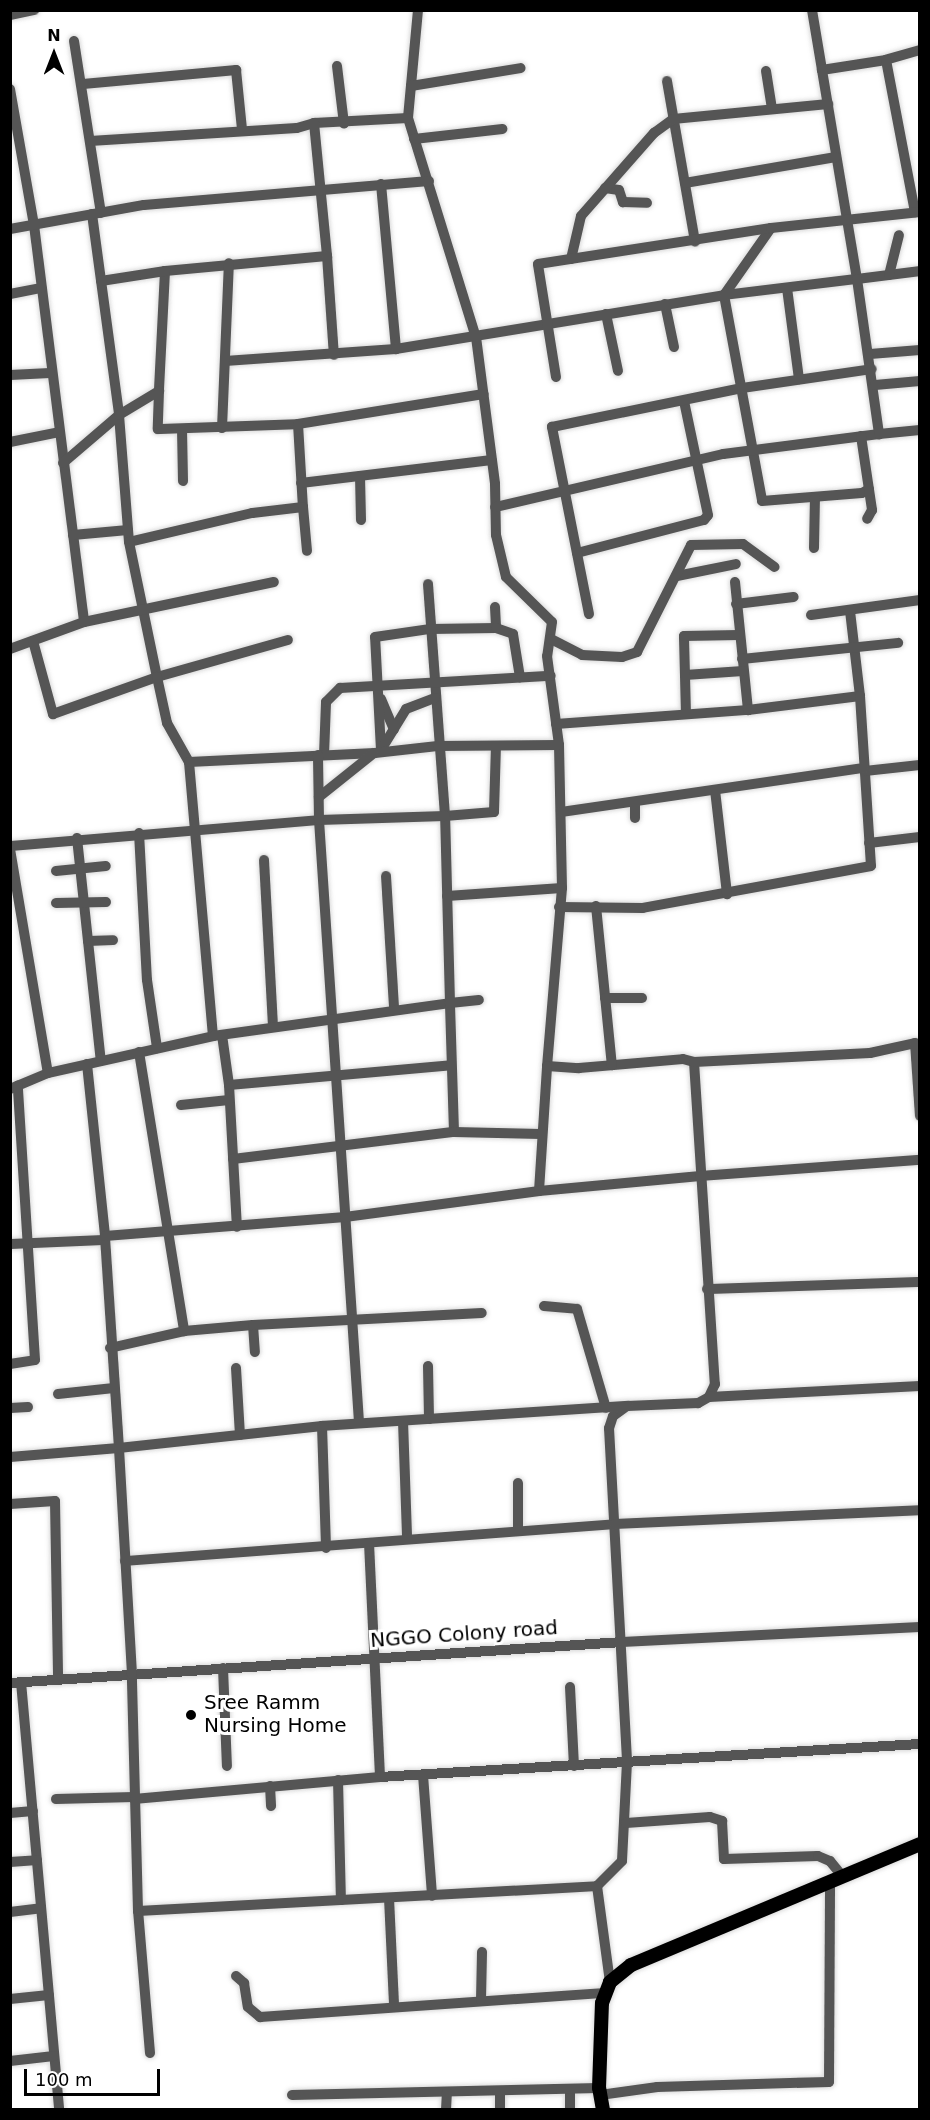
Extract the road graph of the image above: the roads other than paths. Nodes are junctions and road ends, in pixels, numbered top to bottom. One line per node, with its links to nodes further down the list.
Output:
1 (33, 10): 4 (street)
2 (418, 10): 14 (street)
3 (812, 10): 10 (street)
4 (10, 15)
5 (74, 41): 13 (street)
6 (920, 50): 7 (street)
7 (886, 60): 10 (street); 33 (street)
8 (337, 66): 21 (street)
9 (521, 68): 14 (street)
10 (822, 70): 16 (street)
11 (766, 71): 17 (street)
12 (668, 81): 19 (street)
13 (83, 84): 22 (street); 25 (street)
14 (411, 86): 18 (street)
15 (10, 89): 36 (street)
16 (828, 104): 17 (street); 26 (street)
17 (772, 109): 19 (street)
18 (408, 118): 21 (street); 24 (street)
19 (673, 119): 28 (street); 30 (street)
20 (314, 123): 21 (street); 22 (street); 31 (street)
21 (344, 124)
22 (242, 129): 25 (street)
23 (502, 129): 24 (street)
24 (414, 139): 27 (street)
25 (90, 141): 34 (street)
26 (836, 157): 28 (street); 35 (street)
27 (429, 181): 29 (street); 58 (street)
28 (685, 183): 41 (street)
29 (381, 184): 31 (street); 60 (street)
30 (605, 188): 32 (street); 44 (street)
31 (321, 190): 34 (street); 43 (street)
32 (647, 203)
33 (917, 212): 35 (street)
34 (97, 214): 36 (street); 50 (street)
35 (847, 220): 37 (street); 49 (street)
36 (34, 225): 38 (street); 51 (street)
37 (771, 228): 39 (street); 42 (street)
38 (10, 229)
39 (743, 233): 41 (street); 42 (street)
40 (899, 236): 48 (street)
41 (695, 242): 44 (street)
42 (754, 252): 54 (street)
43 (327, 256): 45 (street); 63 (street)
44 (571, 259): 57 (street)
45 (229, 263): 46 (street); 64 (street)
46 (165, 271): 50 (street); 74 (street)
47 (920, 271): 48 (street)
48 (889, 275): 49 (street)
49 (857, 279): 52 (street); 62 (street)
50 (101, 281): 77 (street)
51 (40, 288): 53 (street); 67 (street)
52 (787, 288): 54 (street); 70 (street)
53 (10, 294)
54 (724, 295): 55 (street); 73 (street)
55 (665, 304): 56 (street); 59 (street)
56 (606, 314): 57 (street); 66 (street)
57 (548, 324): 58 (street); 69 (street)
58 (476, 338): 60 (street); 75 (street)
59 (674, 347)
60 (396, 349): 63 (street)
61 (920, 350): 62 (street)
62 (870, 354): 65 (street)
63 (334, 355): 64 (street)
64 (225, 361): 79 (street)
65 (872, 369): 70 (street); 72 (street)
66 (618, 371)
67 (50, 372): 68 (street); 82 (street)
68 (10, 375)
69 (556, 377)
70 (799, 379): 73 (street)
71 (920, 381): 72 (street)
72 (875, 385): 83 (street)
73 (742, 388): 76 (street); 86 (street)
74 (159, 391): 77 (street); 80 (street)
75 (484, 394): 78 (street); 87 (street)
76 (684, 401): 88 (street); 94 (street)
77 (119, 415): 89 (street); 101 (street)
78 (298, 424): 79 (street); 92 (street)
79 (222, 428): 80 (street)
80 (182, 429): 91 (street)
81 (920, 430): 83 (street)
82 (58, 432): 85 (street); 89 (street)
83 (879, 434): 84 (street)
84 (861, 436): 86 (street); 93 (street)
85 (10, 442)
86 (753, 449): 88 (street); 95 (street)
87 (492, 460): 90 (street); 97 (street)
88 (696, 460): 94 (street); 104 (street)
89 (63, 463): 100 (street)
90 (360, 476): 92 (street); 99 (street)
91 (183, 481)
92 (301, 483): 96 (street)
93 (869, 489): 95 (street); 98 (street)
94 (564, 491): 97 (street); 104 (street)
95 (815, 498): 102 (street)
96 (303, 507): 101 (street); 103 (street)
97 (495, 507): 123 (street)
98 (867, 519)
99 (361, 520)
100 (73, 535): 101 (street); 119 (street)
101 (129, 536): 115 (street)
102 (814, 548)
103 (307, 551)
104 (577, 553): 117 (street)
105 (736, 564): 107 (street)
106 (775, 567): 107 (street)
107 (677, 576): 123 (street)
108 (274, 582): 115 (street)
109 (735, 582): 113 (street)
110 (428, 584): 121 (street)
111 (794, 597): 113 (street)
112 (920, 600): 116 (street)
113 (736, 604): 122 (street)
114 (495, 607): 120 (street)
115 (144, 608): 119 (street); 133 (street)
116 (850, 611): 118 (street); 127 (street)
117 (589, 614)
118 (811, 615)
119 (84, 622): 125 (street)
120 (496, 628): 121 (street); 134 (street)
121 (430, 629): 135 (street); 136 (street)
122 (739, 636): 129 (street); 131 (street)
123 (550, 639): 132 (street)
124 (288, 640): 133 (street)
125 (33, 641): 128 (street); 133 (street)
126 (898, 643): 127 (street)
127 (855, 648): 129 (street); 137 (street)
128 (10, 649)
129 (742, 659): 130 (street)
130 (743, 671): 131 (street); 139 (street)
131 (685, 675): 140 (street)
132 (551, 676): 134 (street); 141 (street)
133 (157, 677): 148 (street)
134 (520, 677): 135 (street)
135 (434, 683): 136 (street); 138 (street)
136 (378, 688): 142 (street); 146 (street); 147 (street)
137 (860, 696): 139 (street); 150 (street)
138 (435, 698): 142 (street); 144 (street)
139 (748, 710): 140 (street)
140 (686, 714): 141 (street)
141 (556, 724): 143 (street)
142 (394, 729): 146 (street)
143 (559, 745): 145 (street); 154 (street)
144 (438, 746): 145 (street); 146 (street); 155 (street)
145 (496, 746): 155 (street)
146 (378, 751): 147 (street); 152 (street)
147 (321, 755): 148 (street); 152 (street)
148 (189, 762): 158 (street)
149 (920, 765): 150 (street)
150 (865, 770): 151 (street); 162 (street)
151 (715, 790): 153 (street); 170 (street)
152 (319, 797): 157 (street)
153 (635, 802): 154 (street); 156 (street)
154 (561, 812): 169 (street)
155 (445, 816): 157 (street); 171 (street)
156 (635, 818)
157 (319, 820): 158 (street); 184 (street)
158 (196, 829): 159 (street); 186 (street)
159 (139, 833): 161 (street); 188 (street)
160 (920, 837): 162 (street)
161 (77, 838): 163 (street); 166 (street)
162 (869, 843): 170 (street)
163 (10, 847): 196 (street)
164 (264, 860): 185 (street)
165 (106, 866): 166 (street)
166 (80, 867): 167 (street); 172 (street)
167 (56, 871)
168 (386, 876): 183 (street)
169 (562, 888): 171 (street); 176 (street)
170 (727, 894): 175 (street)
171 (447, 896): 182 (street)
172 (84, 902): 173 (street); 174 (street); 178 (street)
173 (106, 902)
174 (56, 903)
175 (596, 906): 176 (street); 179 (street)
176 (559, 908): 195 (street)
177 (113, 940): 178 (street)
178 (88, 941): 190 (street)
179 (605, 998): 180 (street); 194 (street)
180 (642, 998)
181 (479, 1000): 182 (street)
182 (450, 1003): 183 (street); 193 (street)
183 (394, 1008): 184 (street)
184 (333, 1020): 185 (street); 197 (street)
185 (273, 1027): 186 (street)
186 (217, 1036): 188 (street); 198 (street)
187 (917, 1043): 191 (street); 202 (street)
188 (157, 1048): 189 (street)
189 (139, 1052): 190 (street); 212 (street)
190 (101, 1061): 192 (street)
191 (694, 1062): 194 (street); 208 (street)
192 (87, 1064): 196 (street); 213 (street)
193 (451, 1065): 197 (street); 203 (street)
194 (612, 1065): 195 (street)
195 (548, 1066): 204 (street)
196 (48, 1073): 199 (street)
197 (337, 1075): 198 (street); 205 (street)
198 (229, 1085): 200 (street)
199 (14, 1087): 214 (street)
200 (229, 1100): 201 (street); 206 (street)
201 (181, 1105)
202 (920, 1116)
203 (454, 1132): 204 (street); 205 (street)
204 (541, 1134): 209 (street)
205 (342, 1146): 206 (street); 210 (street)
206 (233, 1159): 211 (street)
207 (920, 1160): 208 (street)
208 (700, 1176): 209 (street); 217 (street)
209 (539, 1191): 210 (street)
210 (345, 1217): 211 (street); 220 (street)
211 (237, 1227): 212 (street)
212 (171, 1233): 213 (street); 222 (street)
213 (105, 1238): 214 (street); 223 (street)
214 (28, 1242): 215 (street); 225 (street)
215 (10, 1244)
216 (920, 1282): 217 (street)
217 (707, 1289): 231 (street)
218 (544, 1306): 235 (street)
219 (482, 1313): 220 (street)
220 (351, 1320): 221 (street); 238 (street)
221 (253, 1325): 222 (street); 224 (street)
222 (184, 1331): 223 (street)
223 (110, 1348): 229 (street)
224 (255, 1352)
225 (10, 1364)
226 (428, 1366): 236 (street)
227 (236, 1368): 240 (street)
228 (920, 1386): 231 (street)
229 (114, 1388): 230 (street); 241 (street)
230 (58, 1394)
231 (709, 1397): 232 (street)
232 (627, 1406): 235 (street); 246 (street)
233 (28, 1407): 234 (street)
234 (10, 1408)
235 (606, 1408): 236 (street)
236 (429, 1419): 237 (street)
237 (402, 1421): 238 (street); 248 (street)
238 (359, 1424): 239 (street)
239 (322, 1426): 240 (street); 250 (street)
240 (240, 1435): 241 (street)
241 (119, 1448): 242 (street); 251 (street)
242 (10, 1457)
243 (518, 1483): 247 (street)
244 (10, 1504): 257 (street)
245 (920, 1510): 246 (street)
246 (614, 1524): 247 (street); 253 (street)
247 (518, 1530): 248 (street)
248 (407, 1537): 249 (street)
249 (369, 1543): 250 (street); 254 (street)
250 (326, 1548): 251 (street)
251 (125, 1561): 256 (street)
252 (920, 1627): 253 (street, NGGO Colony road)
253 (622, 1642): 254 (street, NGGO Colony road); 261 (street)
254 (375, 1658): 255 (street, NGGO Colony road); 265 (street)
255 (223, 1668): 256 (street, NGGO Colony road); 262 (street)
256 (132, 1674): 257 (street, NGGO Colony road); 268 (street)
257 (57, 1680): 258 (street, NGGO Colony road)
258 (16, 1682): 271 (street)
259 (570, 1687): 263 (street)
260 (920, 1744): 261 (street)
261 (627, 1762): 263 (street); 273 (street)
262 (227, 1766)
263 (574, 1766): 264 (street)
264 (423, 1774): 265 (street); 279 (street)
265 (380, 1777): 266 (street)
266 (338, 1780): 267 (street); 281 (street)
267 (270, 1786): 268 (street); 270 (street)
268 (134, 1798): 269 (street); 283 (street)
269 (56, 1799)
270 (271, 1806)
271 (33, 1811): 272 (street); 275 (street)
272 (10, 1813)
273 (626, 1823): 277 (street); 278 (street)
274 (920, 1844): 277 (main road)
275 (37, 1860): 276 (street); 282 (street)
276 (10, 1862)
277 (836, 1879): 287 (main road); 297 (street)
278 (597, 1886): 279 (street); 287 (street)
279 (432, 1896): 280 (street)
280 (389, 1898): 281 (street); 291 (street)
281 (341, 1900): 283 (street)
282 (41, 1908): 284 (street); 288 (street)
283 (138, 1911): 292 (street)
284 (10, 1912)
285 (482, 1952): 290 (street)
286 (236, 1976): 291 (street)
287 (607, 1988): 290 (street); 297 (main road)
288 (49, 1995): 289 (street); 293 (street)
289 (10, 1999)
290 (481, 2000): 291 (street)
291 (394, 2005)
292 (150, 2053)
293 (54, 2056): 294 (street); 300 (street)
294 (10, 2061)
295 (570, 2089): 296 (street); 297 (street); 303 (street)
296 (500, 2091): 298 (street); 302 (street)
297 (599, 2091): 304 (main road)
298 (447, 2092): 299 (street); 301 (street)
299 (292, 2095)
300 (59, 2109)
301 (446, 2109)
302 (500, 2109)
303 (570, 2109)
304 (603, 2109)

